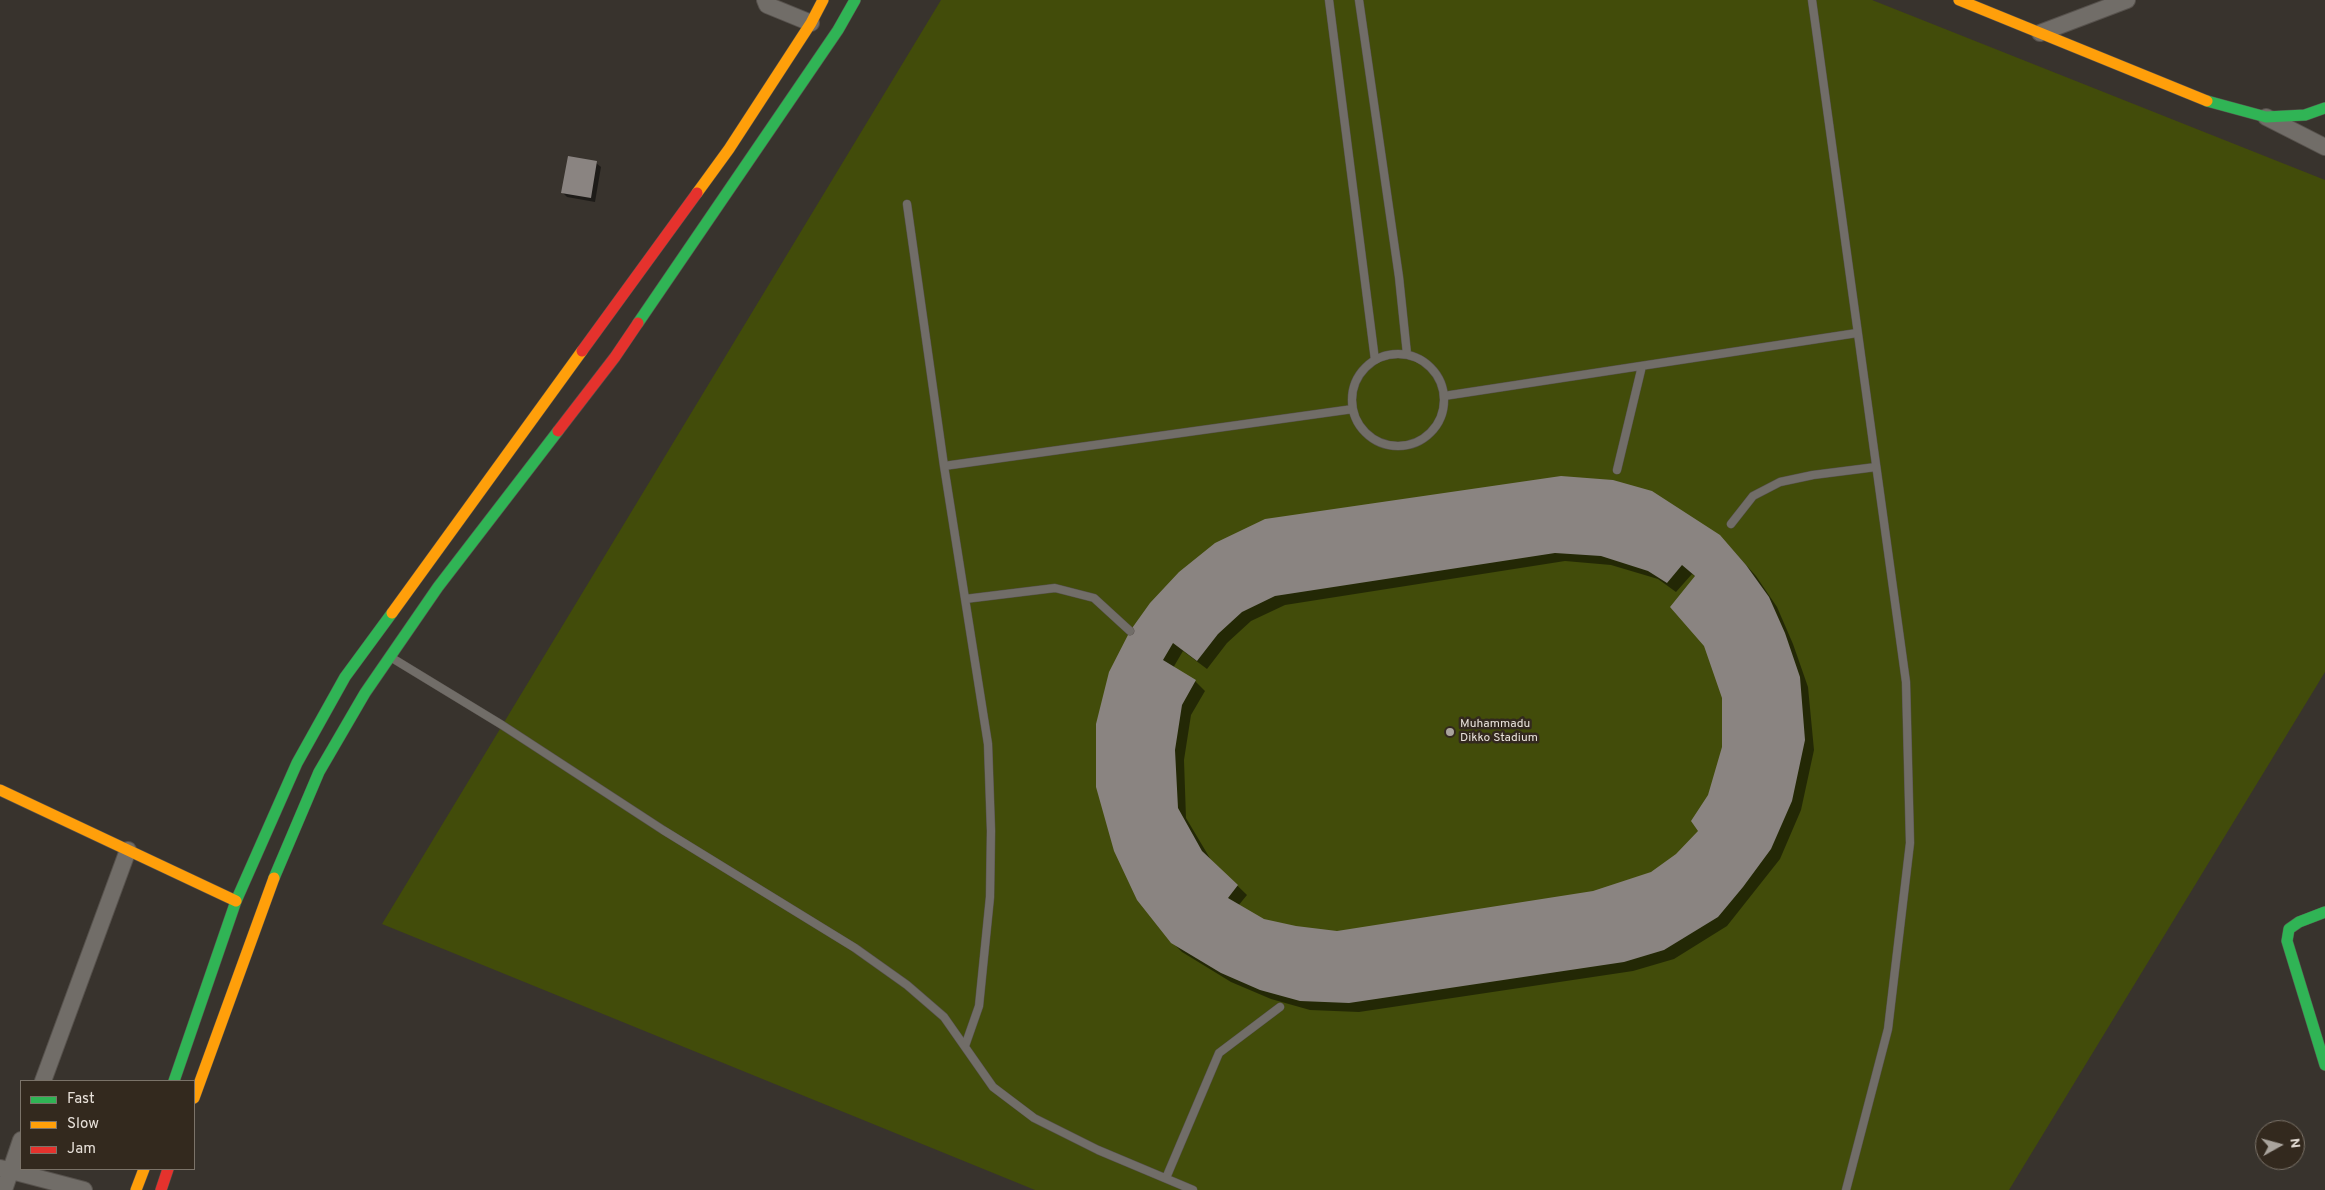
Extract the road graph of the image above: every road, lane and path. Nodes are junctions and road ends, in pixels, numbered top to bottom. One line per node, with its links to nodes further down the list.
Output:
1 (765, 0): 10 (street)
2 (823, 0): 10 (main road)
3 (855, 0): 28 (main road)
4 (1329, 0): 18 (lane)
5 (1359, 0): 17 (lane)
6 (1812, 0): 16 (lane)
7 (1959, 0): 9 (main road)
8 (2127, 0): 11 (street)
9 (1996, 7): 11 (main road)
10 (811, 23): 31 (main road)
11 (2040, 33): 13 (main road)
12 (2325, 108): 13 (main road)
13 (2266, 117): 14 (street)
14 (2325, 147)
15 (907, 204): 22 (lane)
16 (1857, 333): 19 (lane); 23 (lane)
17 (1407, 354): 18 (lane); 20 (lane)
18 (1375, 360): 21 (lane)
19 (1642, 366): 20 (lane); 24 (lane)
20 (1444, 396): 21 (lane)
21 (1353, 408): 22 (lane)
22 (944, 466): 26 (lane)
23 (1876, 467): 25 (lane); 49 (lane)
24 (1617, 470)
25 (1731, 524)
26 (964, 599): 27 (lane); 34 (lane)
27 (1130, 631)
28 (390, 657): 34 (lane); 38 (main road)
29 (0, 790): 30 (main road)
30 (128, 850): 31 (main road); 36 (street)
31 (236, 901): 37 (main road)
32 (2325, 912): 35 (main road)
33 (1280, 1007): 43 (lane)
34 (965, 1046): 43 (lane)
35 (2325, 1066)
36 (43, 1080)
37 (174, 1080)
38 (195, 1095)
39 (20, 1142): 40 (street)
40 (5, 1169): 44 (street); 45 (street)
41 (144, 1170): 46 (main road)
42 (168, 1170): 47 (main road)
43 (1166, 1178): 48 (lane)
44 (4, 1190)
45 (84, 1190)
46 (136, 1190)
47 (161, 1190)
48 (1194, 1190)
49 (1846, 1190)

